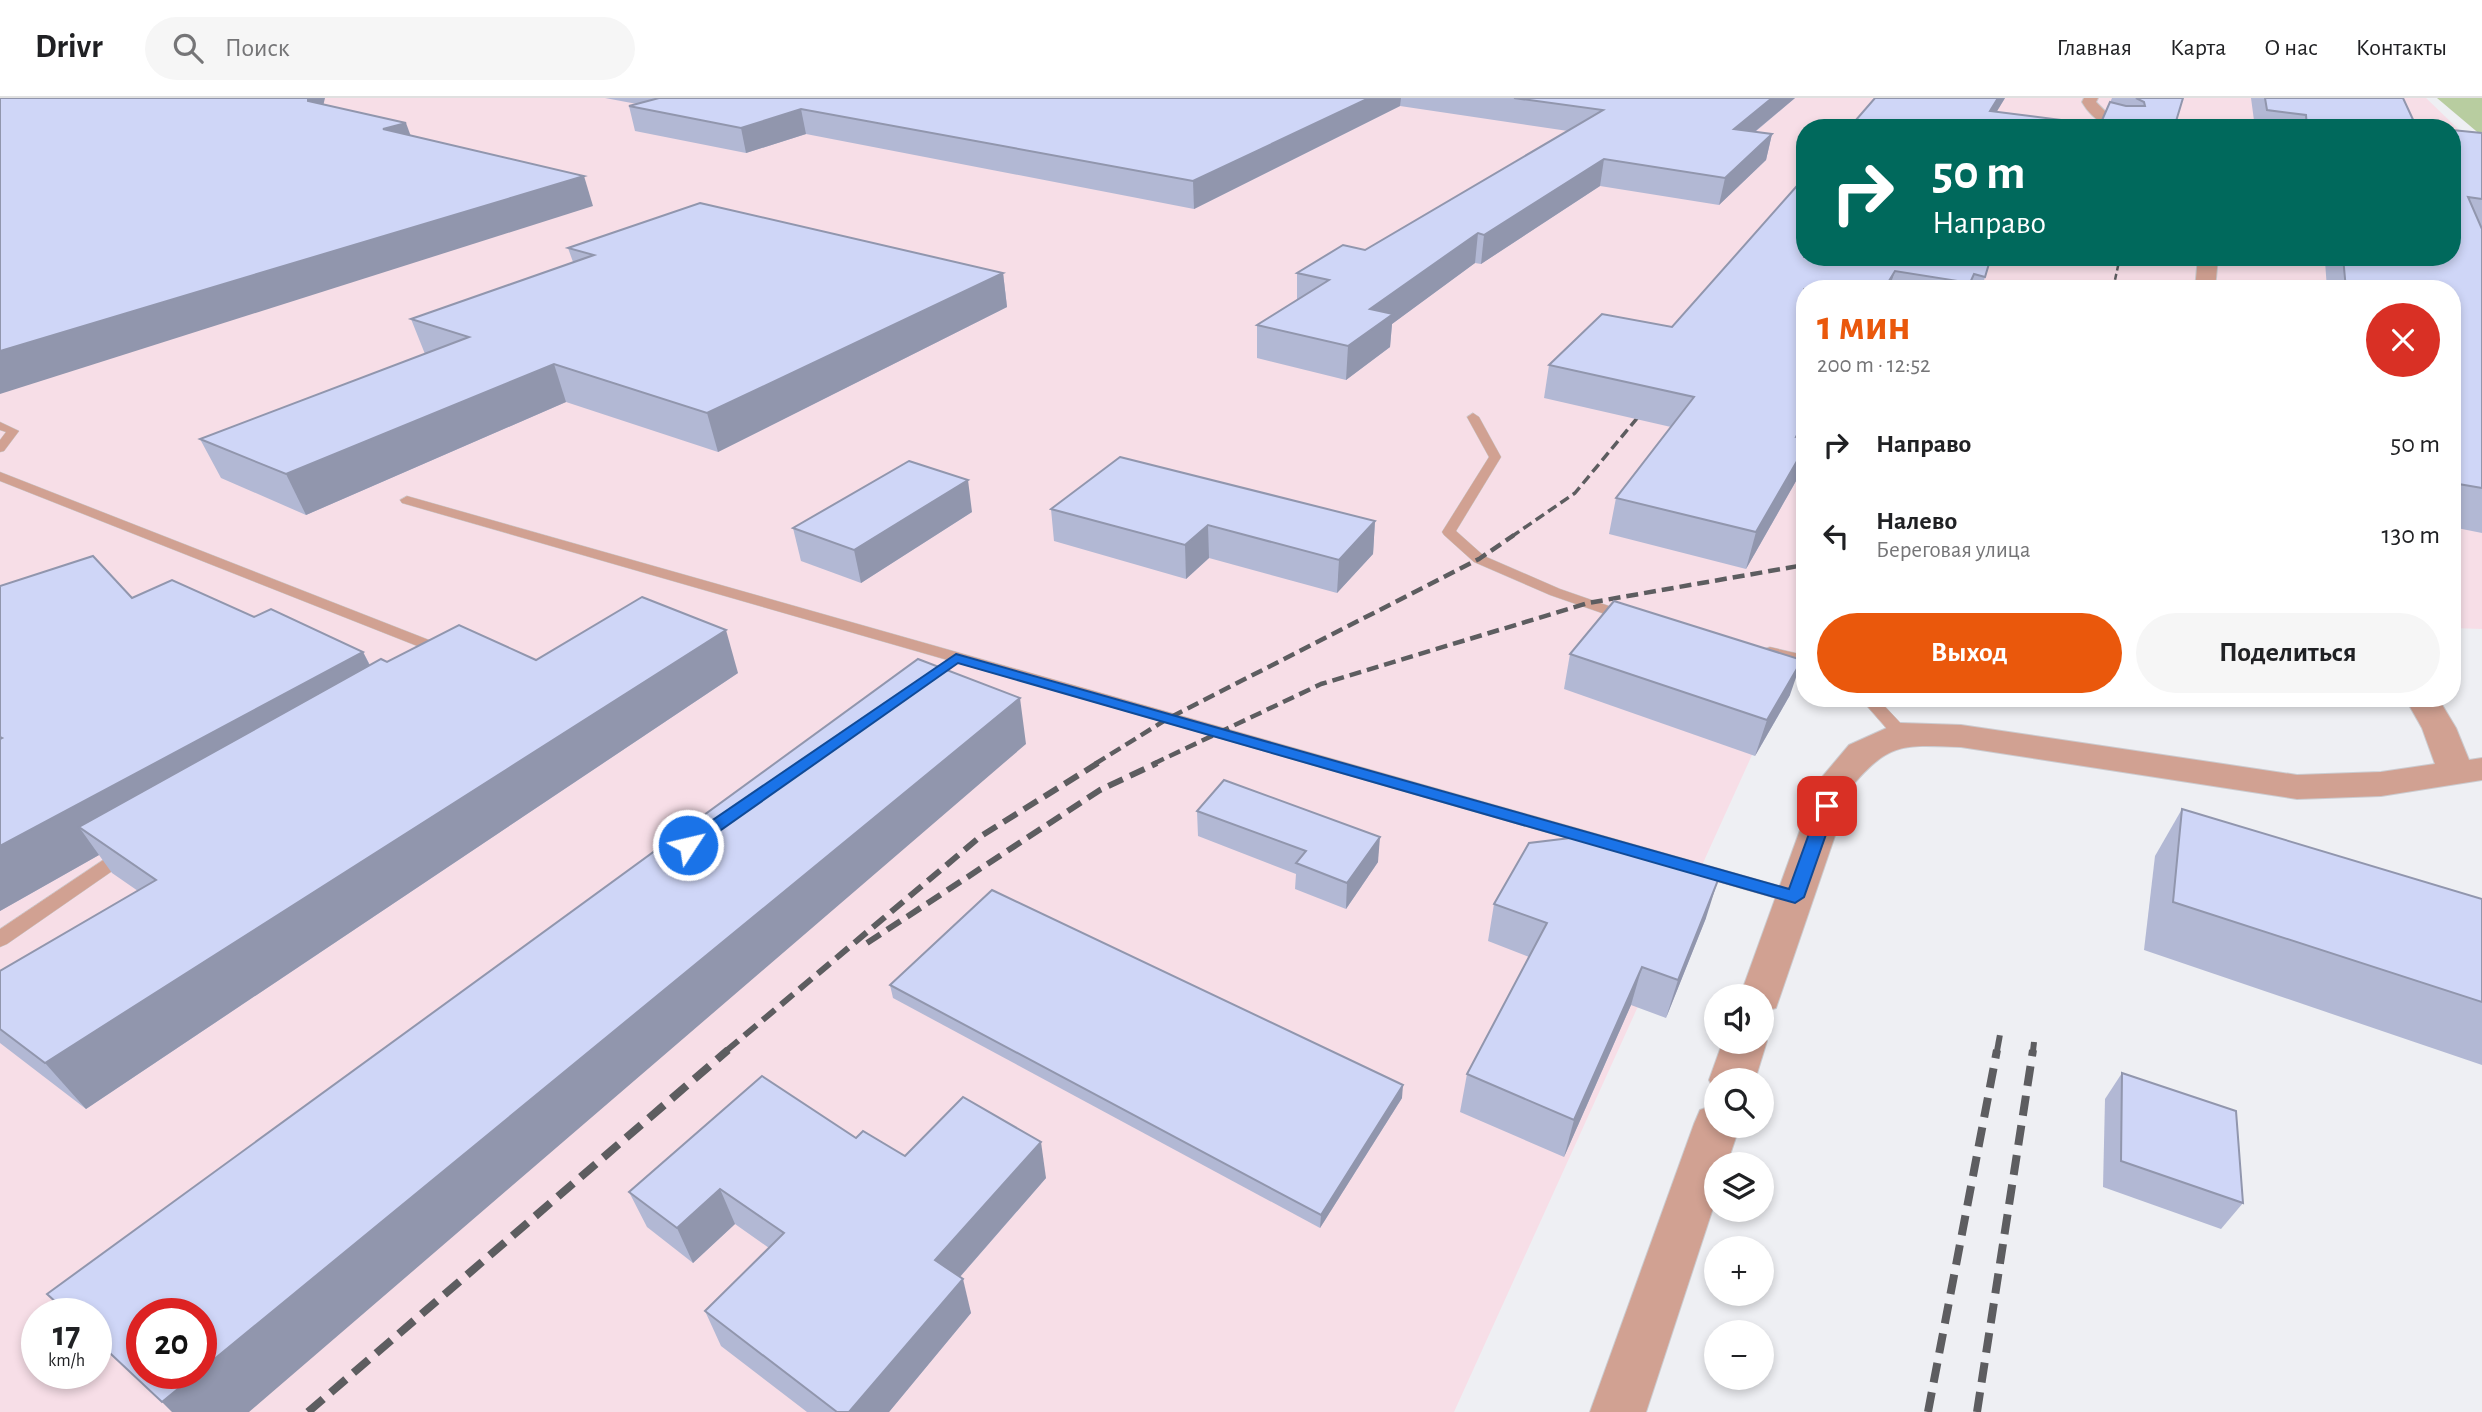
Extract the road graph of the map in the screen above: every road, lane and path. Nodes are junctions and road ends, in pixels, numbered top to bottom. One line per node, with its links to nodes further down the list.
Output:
1 (2091, 98): 2 (street)
2 (2103, 119)
3 (1473, 416): 8 (lane)
4 (0, 426): 5 (lane)
5 (0, 448)
6 (0, 476): 12 (lane)
7 (407, 500): 10 (lane)
8 (1641, 620)
9 (1752, 648): 11 (lane)
10 (956, 658): 13 (lane); 19 (lane)
11 (1796, 658)
12 (440, 672)
13 (933, 674)
14 (1876, 707): 16 (lane)
15 (2426, 707): 17 (street)
16 (1901, 734): 17 (street); 19 (street)
17 (2469, 770)
18 (144, 842): 20 (lane)
19 (1795, 897): 21 (street)
20 (0, 939)
21 (1765, 984)
22 (1712, 1138): 23 (street)
23 (1618, 1412)

